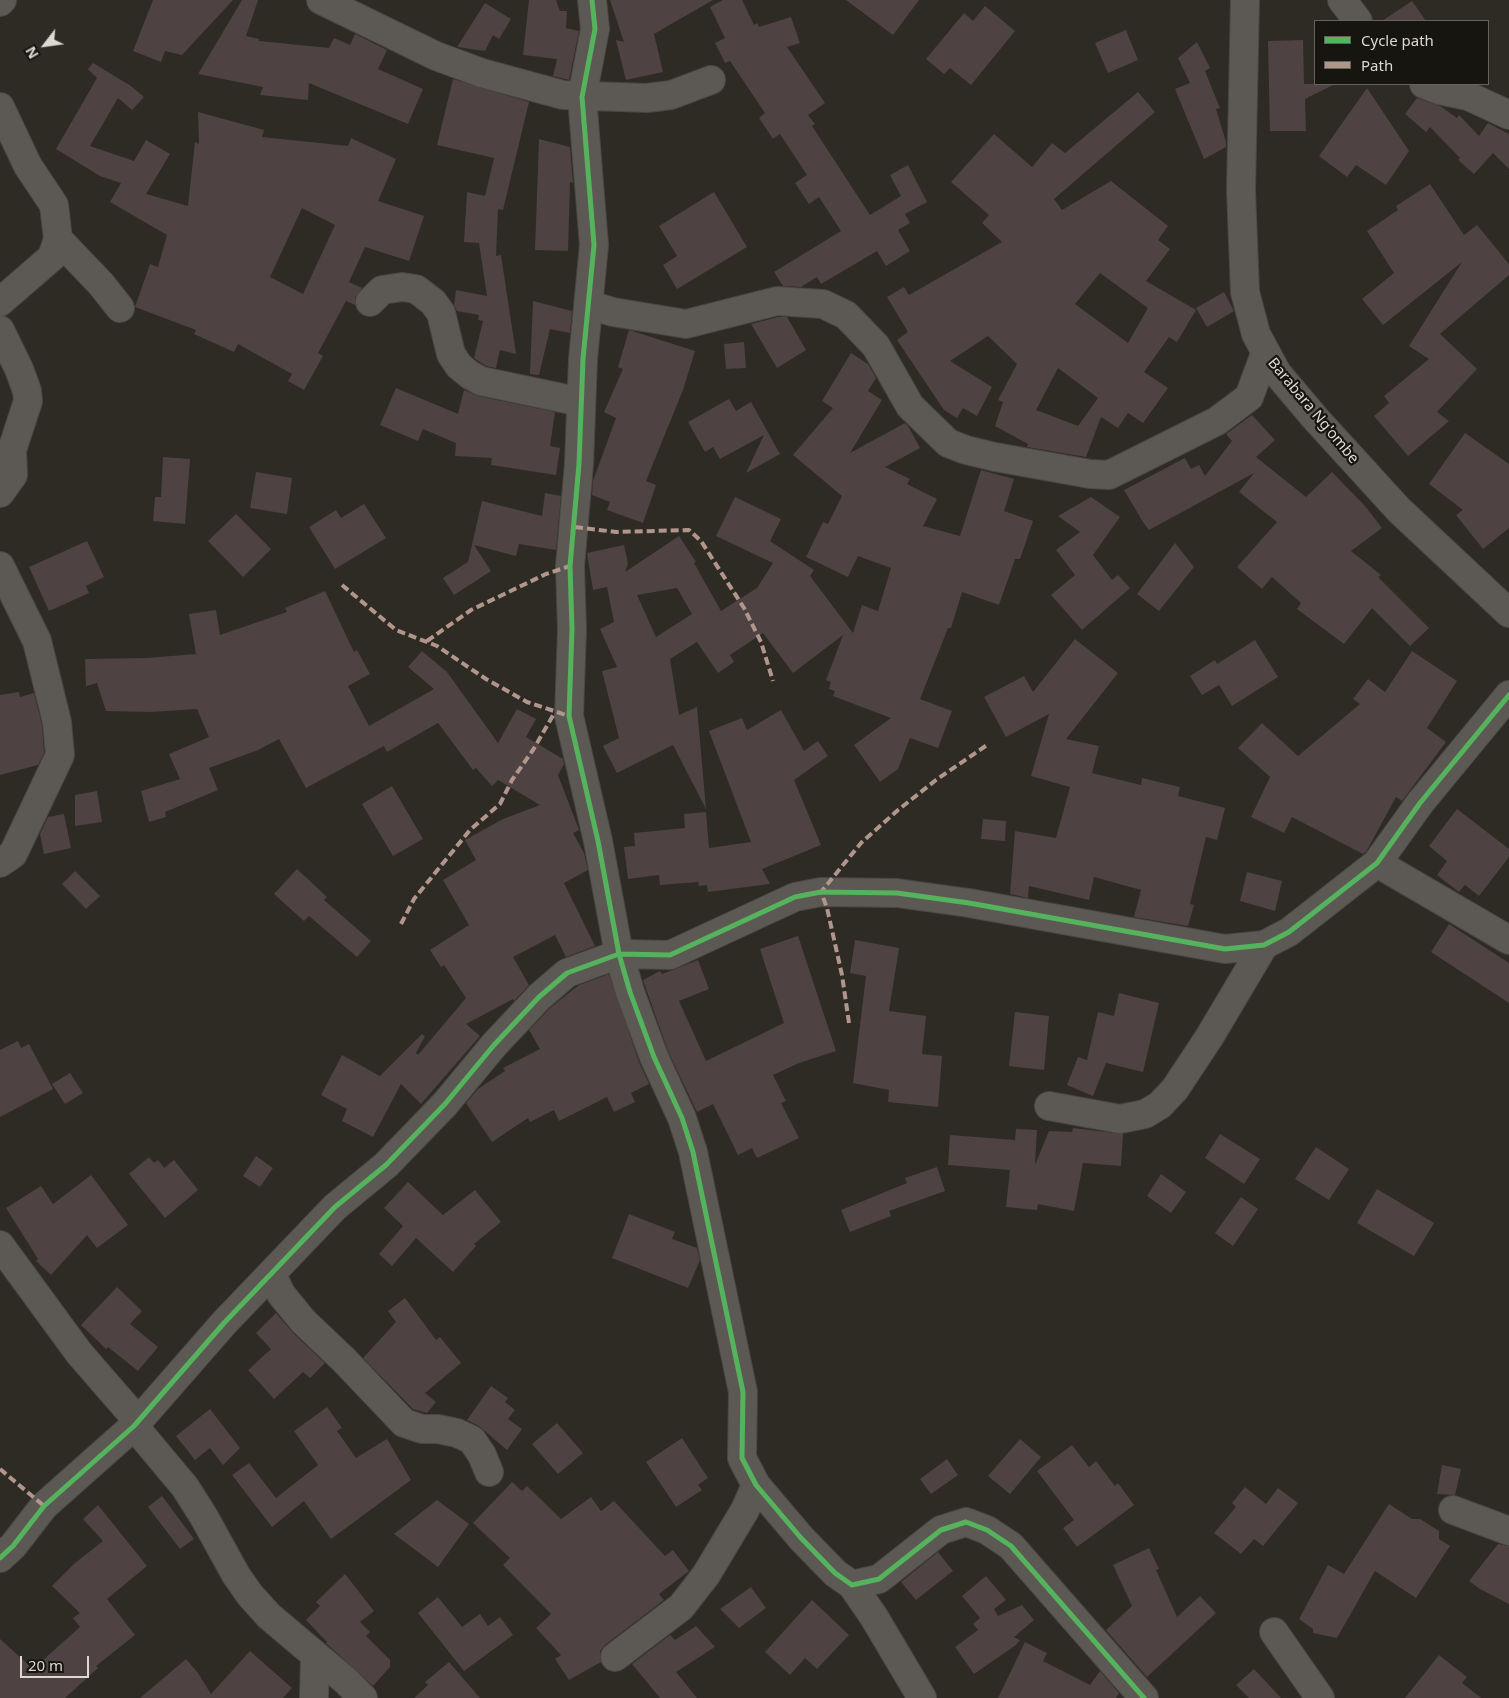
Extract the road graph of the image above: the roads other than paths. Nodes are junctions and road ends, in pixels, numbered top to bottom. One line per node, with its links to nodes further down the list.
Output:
1 (321, 0): 8 (street)
2 (592, 0): 8 (street)
3 (1245, 0): 17 (street, Barabara Ng'ombe)
4 (1342, 0): 5 (street)
5 (1357, 20)
6 (711, 80): 8 (street)
7 (1426, 85): 10 (street)
8 (582, 97): 14 (street)
9 (0, 107): 11 (street)
10 (1509, 115)
11 (58, 238): 12 (street); 15 (street)
12 (0, 302)
13 (370, 302): 18 (street)
14 (590, 305): 17 (street); 18 (street)
15 (120, 308)
16 (0, 330): 19 (street)
17 (1265, 354): 21 (street, Barabara Ng'ombe)
18 (581, 402): 27 (street)
19 (0, 493)
20 (0, 566): 23 (street)
21 (1509, 613)
22 (1509, 695): 24 (street)
23 (0, 863)
24 (1377, 863): 25 (street); 26 (street)
25 (1509, 940)
26 (1264, 945): 27 (street); 28 (street)
27 (619, 954): 30 (street); 33 (street)
28 (1049, 1106)
29 (0, 1245): 31 (street)
30 (272, 1275): 31 (street); 32 (street)
31 (136, 1424): 36 (street); 39 (street)
32 (490, 1472)
33 (756, 1484): 37 (street); 40 (street)
34 (1453, 1510): 35 (street)
35 (1509, 1531)
36 (0, 1558)
37 (852, 1585): 43 (street); 44 (street)
38 (1274, 1632): 45 (street)
39 (315, 1655): 41 (street); 42 (street)
40 (615, 1657)
41 (314, 1698)
42 (363, 1698)
43 (922, 1698)
44 (1144, 1698)
45 (1320, 1698)

